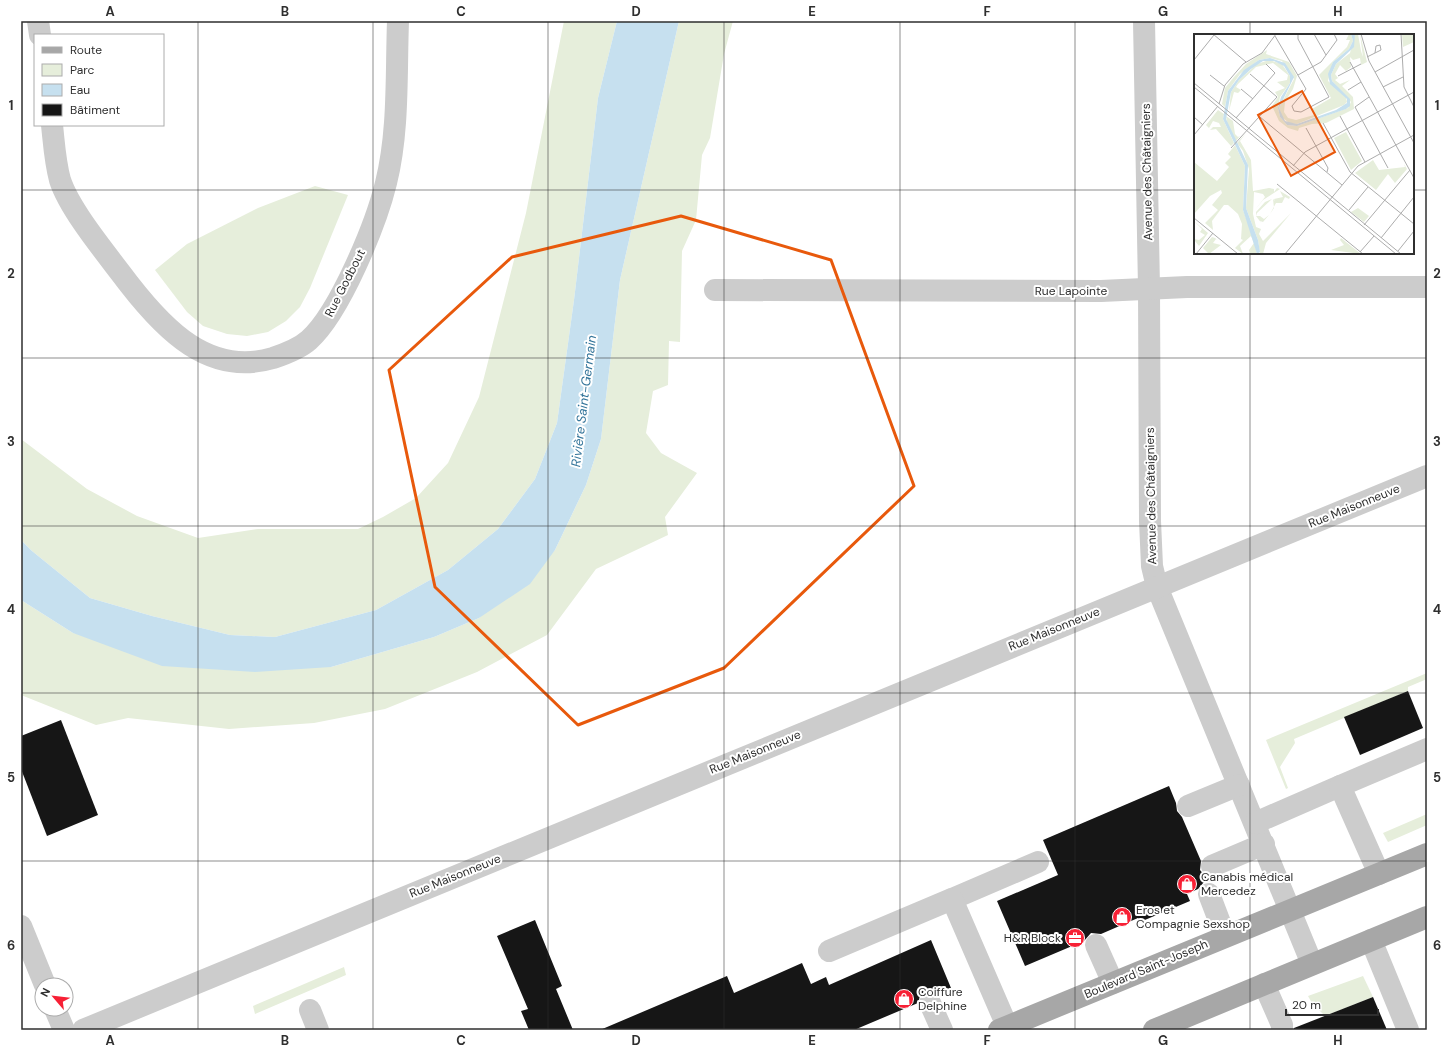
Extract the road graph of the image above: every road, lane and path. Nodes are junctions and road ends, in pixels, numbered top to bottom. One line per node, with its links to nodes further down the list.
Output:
1 (38, 21): 4 (street)
2 (398, 21): 5 (street, Rue Godbout)
3 (1144, 21): 7 (street, Avenue des Châtaigniers)
4 (40, 34)
5 (52, 126)
6 (1427, 287): 7 (street, Rue Lapointe)
7 (1149, 288): 8 (street, Rue Lapointe); 10 (street, Avenue des Châtaigniers)
8 (716, 290)
9 (1427, 476): 10 (street, Rue Maisonneuve)
10 (1157, 587): 12 (street, Avenue des Châtaigniers); 39 (street, Rue Maisonneuve)
11 (1427, 749): 13 (street)
12 (1239, 785): 14 (street); 15 (street, Avenue des Châtaigniers)
13 (1340, 786): 15 (street); 20 (street)
14 (1188, 806)
15 (1255, 823): 16 (street, Avenue des Châtaigniers)
16 (1264, 844): 19 (street); 23 (street, Avenue des Châtaigniers)
17 (1427, 854): 20 (main road, Boulevard Saint-Joseph)
18 (1038, 862): 22 (street)
19 (1212, 866)
20 (1379, 874): 23 (main road, Boulevard Saint-Joseph)
21 (1209, 894): 26 (street)
22 (952, 899): 29 (street); 37 (street)
23 (1291, 909): 26 (main road, Boulevard Saint-Joseph); 30 (street, Avenue des Châtaigniers)
24 (1427, 917): 27 (main road)
25 (21, 926): 31 (street)
26 (1225, 936): 32 (main road, Boulevard Saint-Joseph)
27 (1371, 940): 30 (main road); 43 (street)
28 (1096, 945): 32 (street)
29 (829, 951)
30 (1312, 964): 33 (main road)
31 (42, 977)
32 (1112, 983): 37 (main road, Boulevard Saint-Joseph)
33 (1264, 984): 36 (main road); 42 (street)
34 (930, 1004): 40 (street)
35 (58, 1017): 38 (street)
36 (1184, 1024): 41 (main road)
37 (1003, 1028)
38 (64, 1030)
39 (83, 1030)
40 (942, 1030)
41 (1154, 1030)
42 (1282, 1030)
43 (1408, 1030)

